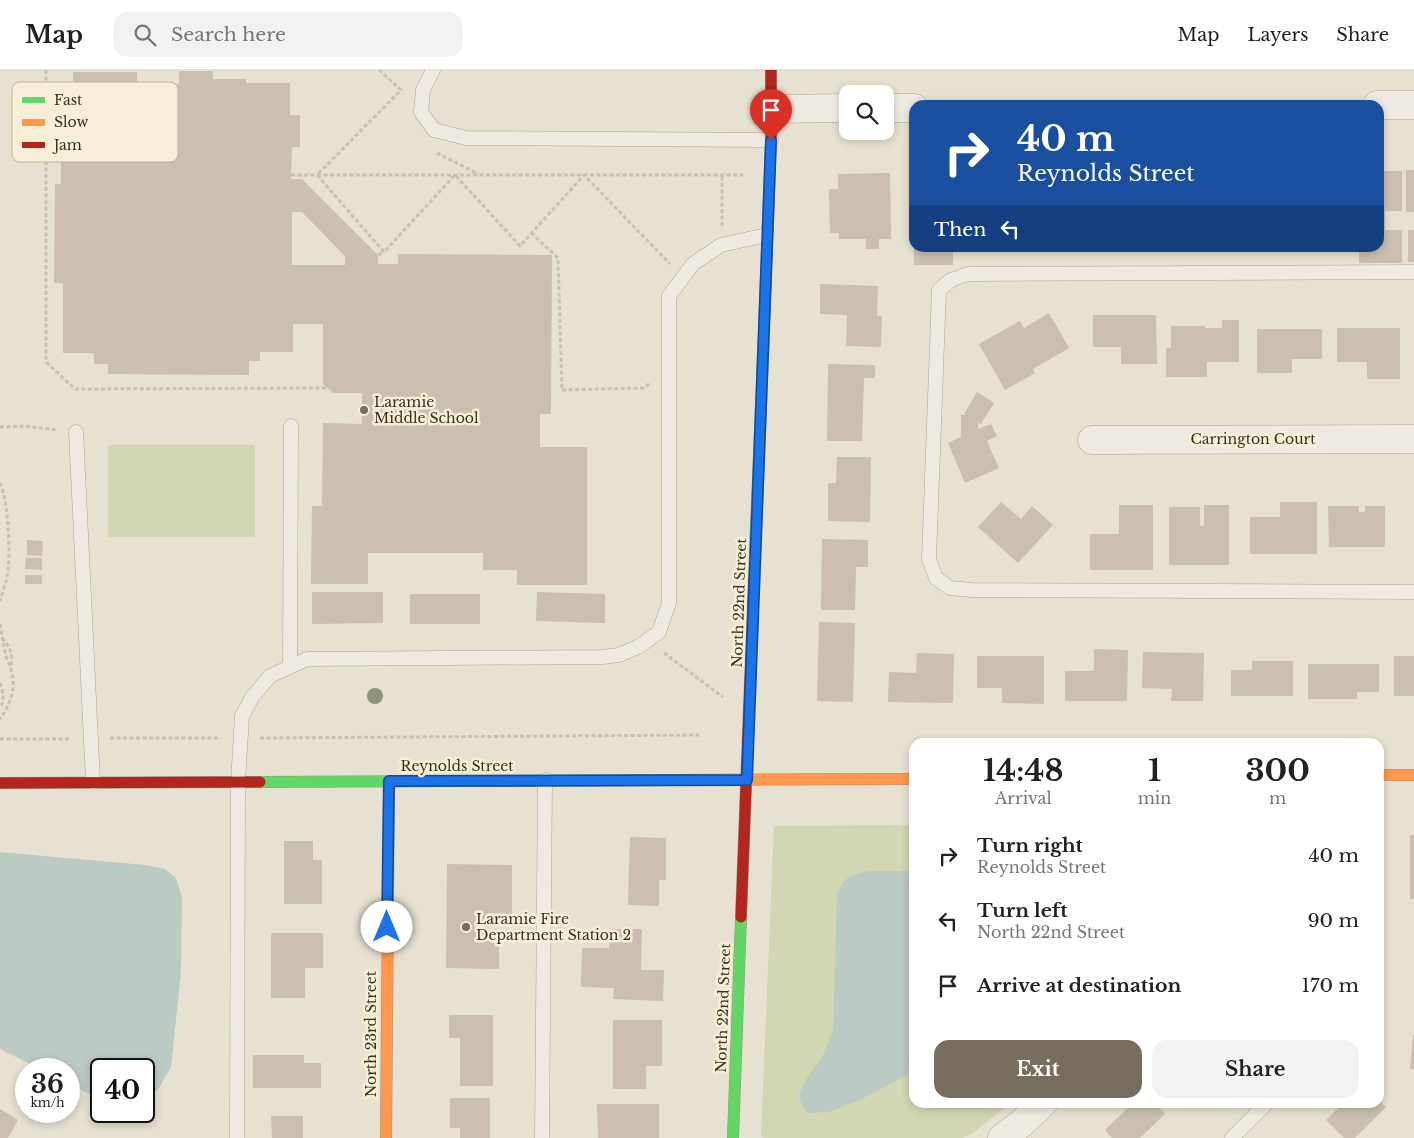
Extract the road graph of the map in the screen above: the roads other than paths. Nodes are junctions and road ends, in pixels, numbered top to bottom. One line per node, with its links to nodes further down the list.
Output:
1 (433, 70): 9 (lane)
2 (771, 70): 8 (street, North 22nd Street)
3 (1384, 105): 4 (street)
4 (1414, 105)
5 (839, 108): 8 (street)
6 (894, 108): 7 (street)
7 (909, 108)
8 (771, 109): 9 (street, North 22nd Street)
9 (771, 140): 10 (street, North 22nd Street)
10 (768, 235): 17 (lane); 22 (street, North 22nd Street)
11 (1414, 272): 16 (lane)
12 (291, 426): 17 (lane)
13 (76, 432): 24 (lane)
14 (1414, 439): 15 (street, Carrington Court)
15 (1092, 440)
16 (1414, 592)
17 (290, 666): 25 (lane)
18 (1384, 775): 19 (street)
19 (1414, 775)
20 (909, 779): 22 (street, Reynolds Street)
21 (545, 780): 22 (street, Reynolds Street); 23 (street, Reynolds Street); 31 (lane)
22 (747, 780): 32 (street, North 22nd Street)
23 (389, 781): 25 (street, Reynolds Street); 30 (street, North 23rd Street)
24 (93, 782): 25 (street, Reynolds Street); 26 (street, Reynolds Street)
25 (238, 782): 29 (lane)
26 (0, 783)
27 (1038, 1108): 33 (street)
28 (1262, 1108): 34 (lane)
29 (237, 1138)
30 (386, 1138)
31 (542, 1138)
32 (733, 1138)
33 (1002, 1138)
34 (1232, 1138)

